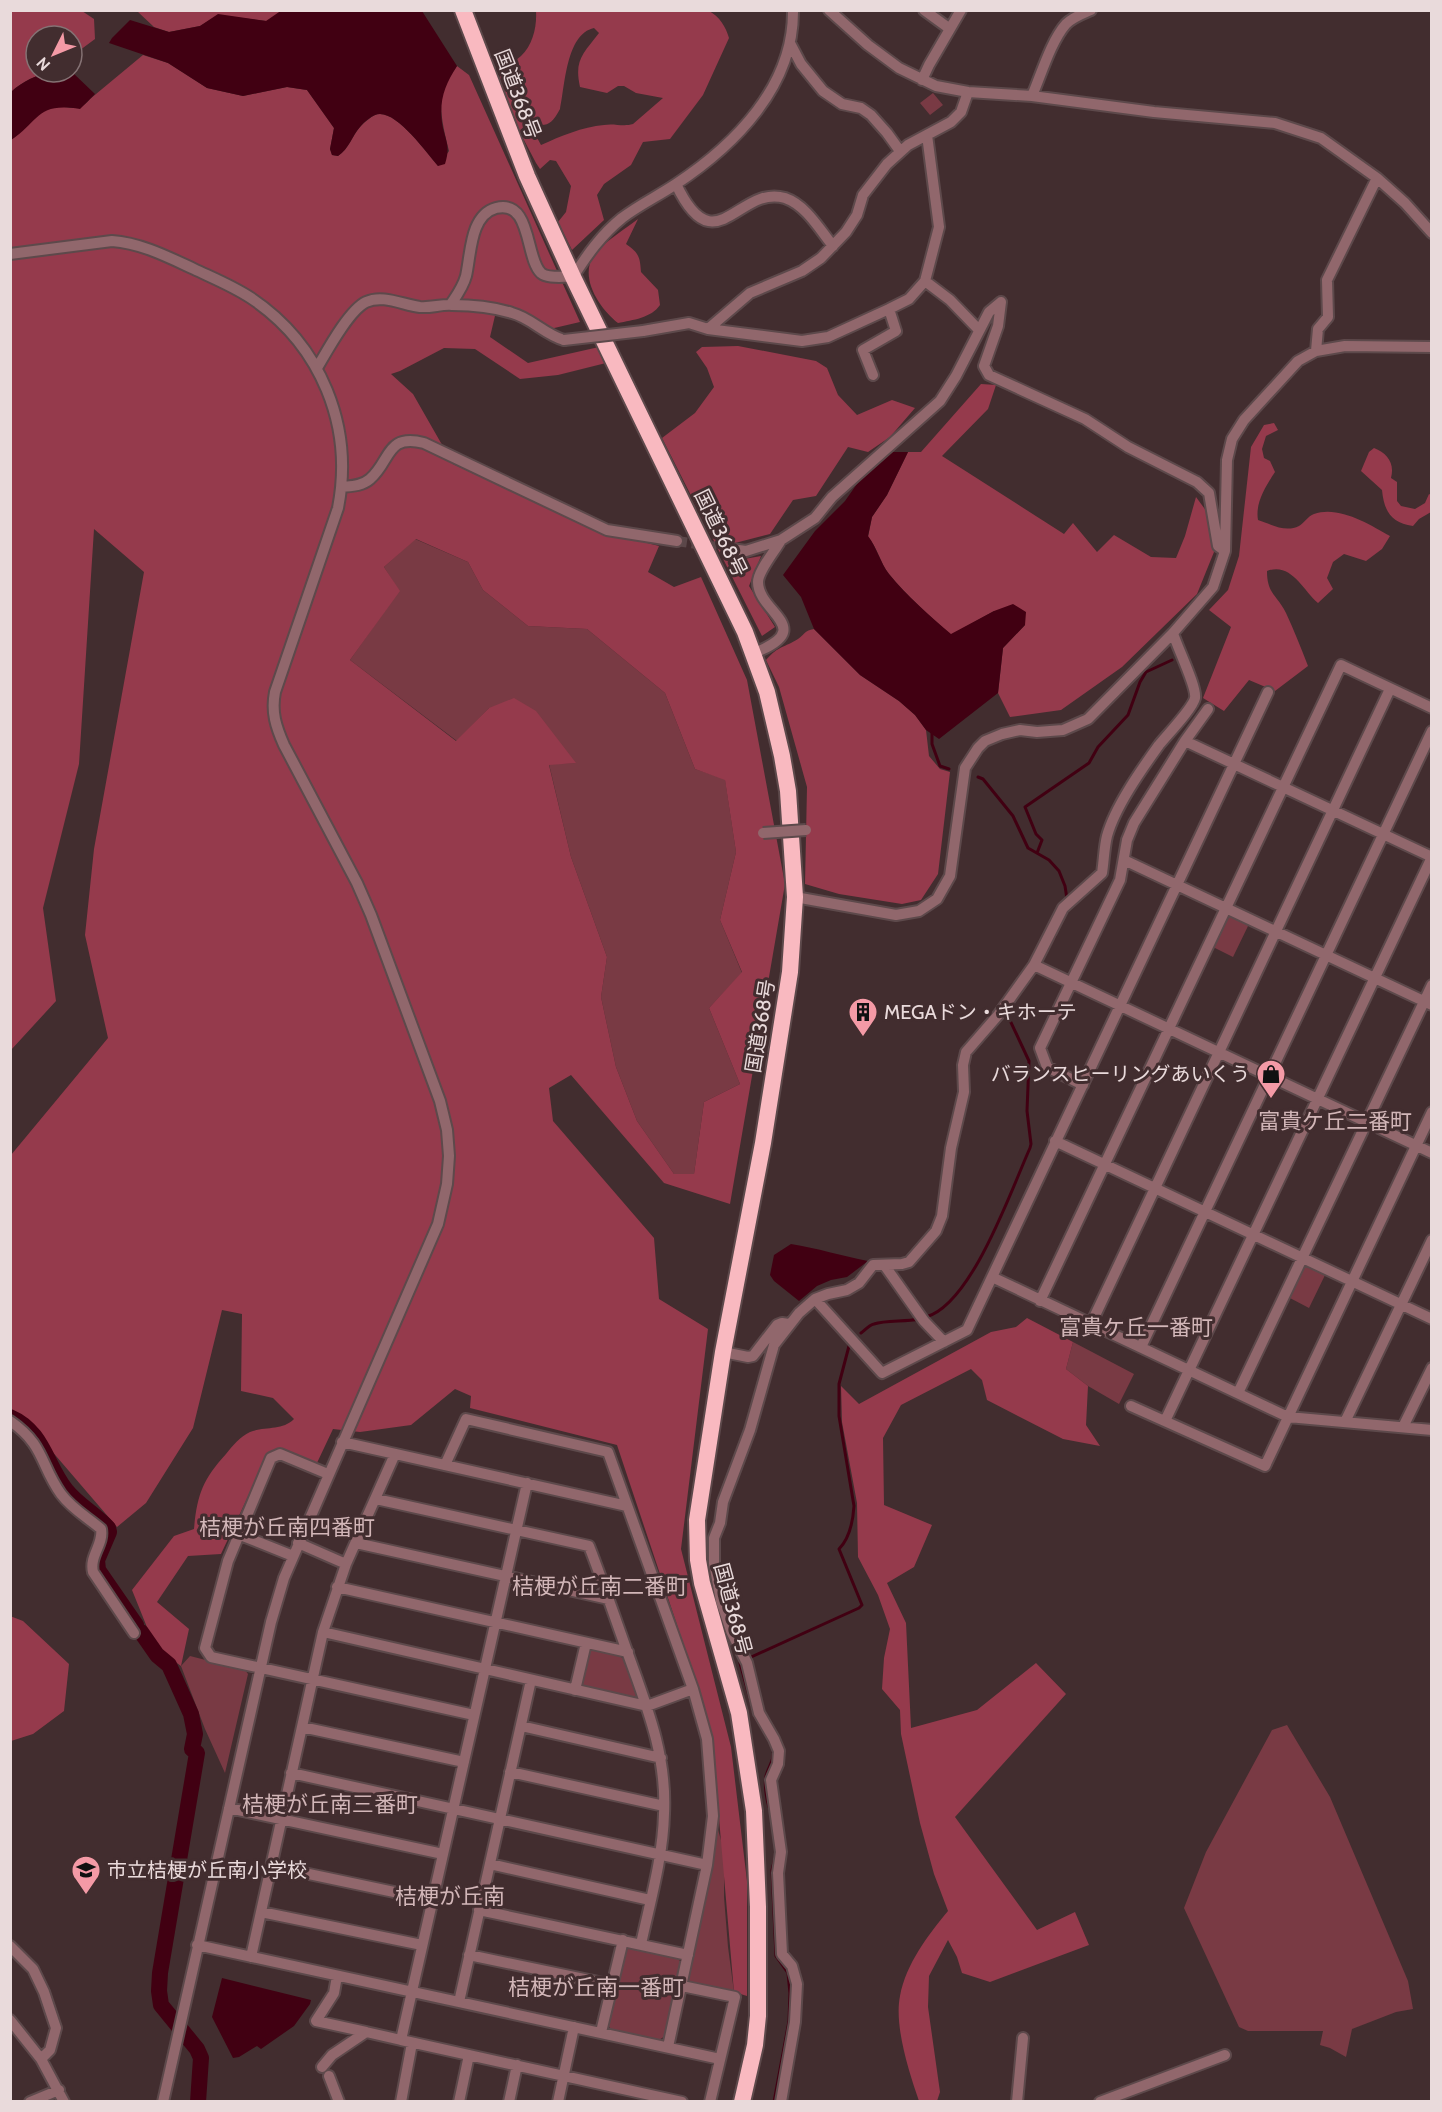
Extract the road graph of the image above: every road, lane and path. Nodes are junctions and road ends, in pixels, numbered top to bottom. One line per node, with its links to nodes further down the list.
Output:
1 (463, 10): 19 (highway, 国道368号)
2 (793, 10): 8 (street)
3 (830, 10): 9 (street)
4 (924, 10): 7 (street)
5 (962, 10): 7 (street)
6 (1090, 10): 11 (street)
7 (950, 29): 9 (street)
8 (790, 44): 13 (street); 15 (street)
9 (922, 80): 10 (street)
10 (968, 92): 11 (street); 12 (street)
11 (1032, 96): 14 (street)
12 (927, 135): 13 (street); 20 (street)
13 (900, 151): 17 (street)
14 (1377, 178): 16 (street); 26 (street)
15 (676, 184): 17 (street); 19 (street)
16 (1431, 233)
17 (833, 246): 23 (street)
18 (10, 254): 27 (street)
19 (573, 277): 21 (street); 35 (highway, 国道368号)
20 (925, 281): 22 (street); 24 (street)
21 (451, 304): 23 (street, bridge); 27 (street)
22 (889, 309): 23 (street); 28 (street)
23 (708, 328)
24 (979, 330): 30 (street); 33 (street)
25 (1431, 347): 26 (street)
26 (1316, 351): 33 (street)
27 (317, 368): 29 (street)
28 (873, 375)
29 (342, 488): 31 (street); 99 (street)
30 (781, 540): 32 (street); 35 (street)
31 (677, 541)
32 (732, 549)
33 (1225, 551): 34 (street)
34 (1173, 633): 51 (street); 55 (street)
35 (754, 653): 51 (highway, 国道368号)
36 (1390, 689): 38 (street); 43 (street); 44 (street)
37 (1268, 692): 42 (street)
38 (1431, 708)
39 (1208, 709): 41 (street)
40 (1431, 730): 47 (street)
41 (1185, 741): 42 (street); 49 (street)
42 (1235, 764): 43 (street); 50 (street)
43 (1283, 787): 44 (street); 52 (street)
44 (1333, 810): 47 (street); 53 (street)
45 (806, 830): 46 (street, bridge)
46 (763, 833)
47 (1383, 834): 48 (street); 54 (street)
48 (1431, 857): 56 (street)
49 (1124, 860): 50 (street); 57 (street)
50 (1177, 885): 52 (street); 60 (street)
51 (795, 897): 88 (highway, 国道368号)
52 (1226, 907): 53 (street); 61 (street)
53 (1276, 932): 54 (street); 62 (street)
54 (1326, 955): 56 (street); 63 (street)
55 (1037, 967): 57 (street); 77 (street)
56 (1374, 978): 59 (street); 65 (street)
57 (1071, 983): 60 (street); 64 (street)
58 (1431, 985): 59 (street)
59 (1428, 1003): 67 (street)
60 (1120, 1006): 61 (street); 64 (street)
61 (1168, 1029): 62 (street); 71 (street)
62 (1218, 1052): 63 (street); 72 (street)
63 (1268, 1076): 65 (street); 73 (street)
64 (1083, 1085): 68 (street)
65 (1317, 1099): 67 (street); 74 (street)
66 (1431, 1112): 69 (street)
67 (1366, 1123): 69 (street); 76 (street)
68 (1055, 1141): 71 (street); 78 (street)
69 (1416, 1146): 70 (street); 79 (street)
70 (1431, 1153)
71 (1104, 1165): 72 (street); 81 (street)
72 (1155, 1188): 73 (street); 85 (street)
73 (1205, 1211): 74 (street); 87 (street)
74 (1253, 1234): 76 (street); 90 (street)
75 (1431, 1240): 82 (street)
76 (1302, 1258): 79 (street); 91 (street)
77 (885, 1266): 80 (street); 86 (street)
78 (992, 1277): 81 (street); 86 (street)
79 (1352, 1282): 82 (street); 93 (street)
80 (815, 1299): 84 (street); 86 (street)
81 (1040, 1301): 85 (street)
82 (1401, 1305): 83 (street); 96 (street)
83 (1431, 1319)
84 (789, 1324): 88 (street); 186 (street)
85 (1091, 1324): 87 (street)
86 (944, 1342)
87 (1141, 1347): 90 (street)
88 (723, 1352): 185 (highway, 国道368号)
89 (1431, 1368): 97 (street)
90 (1188, 1370): 91 (street); 95 (street)
91 (1238, 1393): 93 (street)
92 (1131, 1406): 95 (street)
93 (1288, 1417): 95 (street); 96 (street)
94 (10, 1421): 117 (street)
95 (1164, 1421)
96 (1345, 1422): 97 (street)
97 (1404, 1427): 98 (street)
98 (1431, 1430)
99 (342, 1442): 100 (street); 102 (street)
100 (395, 1454): 101 (street); 104 (street)
101 (445, 1465): 103 (street); 105 (street)
102 (328, 1474): 107 (street); 109 (street)
103 (527, 1483): 105 (street); 106 (street)
104 (376, 1499): 106 (street); 108 (street)
105 (627, 1506): 124 (street)
106 (517, 1530): 112 (street); 114 (street)
107 (238, 1534): 110 (street); 120 (street)
108 (356, 1543): 111 (street); 112 (street)
109 (298, 1544): 110 (street); 111 (street)
110 (293, 1556): 120 (street)
111 (346, 1564): 113 (street)
112 (506, 1576): 114 (street); 115 (street)
113 (337, 1587): 115 (street); 116 (street)
114 (609, 1599): 119 (street)
115 (495, 1623): 118 (street); 121 (street)
116 (323, 1632): 121 (street); 122 (street)
117 (134, 1633)
118 (586, 1643): 119 (street); 125 (street)
119 (628, 1652): 126 (street)
120 (262, 1668): 122 (street); 135 (street)
121 (485, 1669): 123 (street); 127 (street)
122 (312, 1679): 127 (street); 129 (street)
123 (531, 1680): 125 (street); 128 (street)
124 (693, 1689): 126 (street); 142 (street)
125 (575, 1690): 126 (street)
126 (647, 1706): 130 (street)
127 (474, 1715): 131 (street)
128 (521, 1726): 130 (street); 132 (street)
129 (302, 1727): 131 (street); 133 (street)
130 (661, 1758): 134 (street)
131 (464, 1762): 136 (street)
132 (510, 1772): 134 (street); 137 (street)
133 (291, 1773): 136 (street); 138 (street)
134 (664, 1806): 140 (street)
135 (229, 1808): 138 (street); 150 (street)
136 (453, 1808): 137 (street); 139 (street)
137 (500, 1819): 140 (street); 141 (street)
138 (282, 1820): 139 (street); 143 (street)
139 (443, 1854): 144 (street)
140 (660, 1854): 142 (street); 145 (street)
141 (490, 1864): 145 (street); 146 (street)
142 (707, 1865): 154 (street)
143 (271, 1866): 144 (street); 147 (street)
144 (432, 1900): 151 (street)
145 (650, 1900): 149 (street)
146 (480, 1910): 148 (street); 153 (street)
147 (261, 1912): 151 (street); 155 (street)
148 (623, 1941): 149 (street); 157 (street)
149 (641, 1944): 154 (street)
150 (197, 1945): 155 (street); 177 (street)
151 (422, 1945): 159 (street)
152 (10, 1946): 171 (street)
153 (469, 1955): 157 (street); 160 (street)
154 (688, 1955): 158 (street)
155 (251, 1957): 156 (street)
156 (337, 1976): 159 (street); 163 (street)
157 (613, 1985): 164 (street)
158 (681, 1986): 167 (street); 170 (street)
159 (412, 1991): 160 (street); 166 (street)
160 (459, 2002): 162 (street)
161 (10, 2020): 171 (street)
162 (574, 2027): 164 (street); 173 (street)
163 (366, 2032): 166 (street); 178 (street)
164 (601, 2032): 167 (street)
165 (1023, 2038): 187 (street)
166 (406, 2041): 168 (street); 179 (street)
167 (668, 2047): 170 (street)
168 (469, 2055): 172 (street); 180 (street)
169 (1225, 2055): 188 (street)
170 (720, 2059): 184 (street)
171 (41, 2060): 174 (street)
172 (517, 2065): 173 (street); 181 (street)
173 (564, 2075): 182 (street); 183 (street)
174 (58, 2090): 175 (street); 176 (street)
175 (30, 2102)
176 (64, 2102)
177 (163, 2102)
178 (339, 2102)
179 (401, 2102)
180 (459, 2102)
181 (509, 2102)
182 (558, 2102)
183 (682, 2102)
184 (711, 2102)
185 (742, 2102)
186 (781, 2102)
187 (1017, 2102)
188 (1100, 2102)

